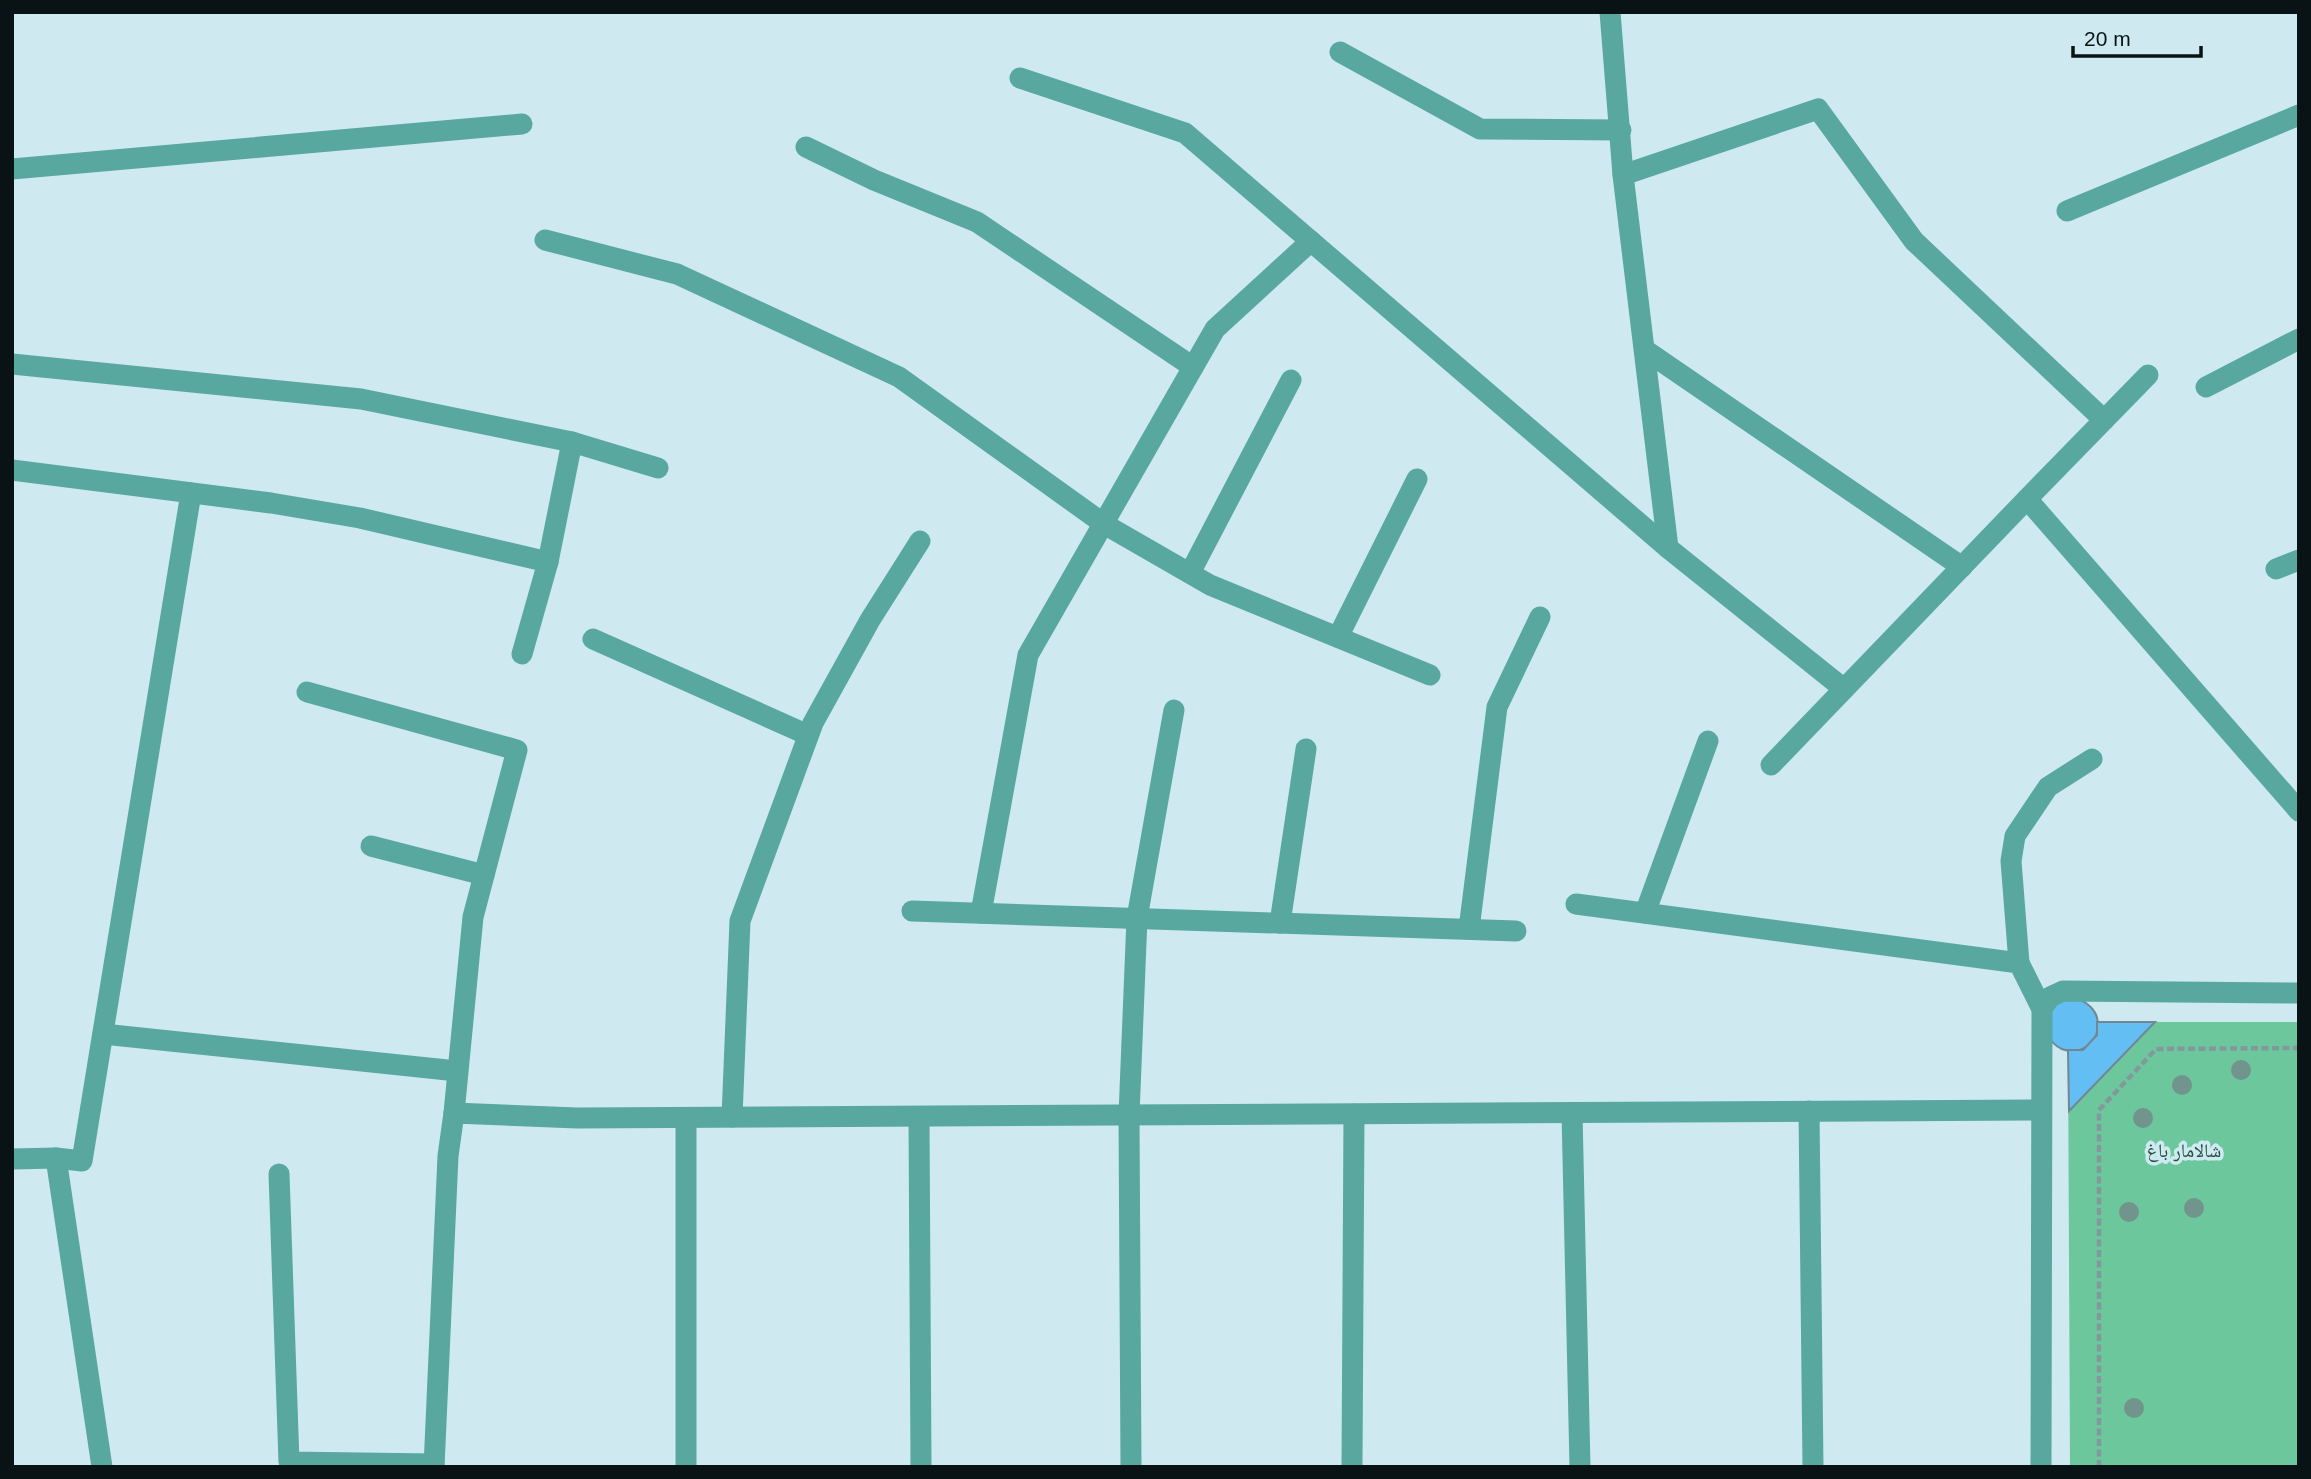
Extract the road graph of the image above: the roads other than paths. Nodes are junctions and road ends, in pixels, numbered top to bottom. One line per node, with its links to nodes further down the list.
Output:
1 (1609, 12): 6 (street)
2 (1340, 52): 6 (street)
3 (1020, 78): 12 (street)
4 (2299, 116): 10 (street)
5 (522, 124): 8 (street)
6 (1621, 130): 9 (street)
7 (806, 147): 16 (street)
8 (12, 169)
9 (1623, 175): 14 (street); 20 (street)
10 (2067, 211)
11 (545, 240): 27 (street)
12 (1311, 241): 16 (street); 29 (street)
13 (2299, 339): 19 (street)
14 (1645, 350): 29 (street); 32 (street)
15 (12, 364): 21 (street)
16 (1193, 367): 27 (street)
17 (2148, 375): 20 (street)
18 (1291, 380): 34 (street)
19 (2206, 387)
20 (2104, 420): 26 (street)
21 (572, 442): 22 (street); 31 (street)
22 (658, 468)
23 (12, 470): 25 (street)
24 (1417, 479): 36 (street)
25 (191, 493): 31 (street); 62 (street)
26 (2027, 499): 32 (street); 48 (street)
27 (1104, 524): 34 (street); 53 (street)
28 (920, 541): 43 (street)
29 (1668, 548): 40 (street)
30 (2299, 560): 33 (street)
31 (548, 562): 38 (street)
32 (1962, 567): 40 (street)
33 (2276, 569)
34 (1190, 573): 36 (street)
35 (1540, 617): 57 (street)
36 (1338, 637): 39 (street)
37 (593, 639): 43 (street)
38 (522, 654)
39 (1430, 675)
40 (1844, 689): 47 (street)
41 (307, 692): 50 (street)
42 (1174, 710): 55 (street)
43 (808, 735): 72 (street)
44 (1708, 741): 54 (street)
45 (1306, 749): 56 (street)
46 (2092, 759): 59 (street)
47 (1771, 765)
48 (2299, 811)
49 (372, 846): 50 (street)
50 (484, 875): 63 (street)
51 (1576, 904): 54 (street)
52 (912, 911): 53 (street)
53 (981, 913): 55 (street)
54 (1645, 913): 59 (street)
55 (1137, 918): 56 (street); 69 (street)
56 (1280, 923): 57 (street)
57 (1469, 929): 58 (street)
58 (1516, 930)
59 (2019, 963): 61 (street)
60 (2299, 993): 61 (street)
61 (2042, 1009): 64 (street)
62 (103, 1034): 63 (street); 73 (street)
63 (457, 1071): 66 (street)
64 (2042, 1110): 65 (street); 84 (street)
65 (1809, 1111): 67 (street); 83 (street)
66 (454, 1113): 71 (street); 76 (street)
67 (1572, 1113): 68 (street); 82 (street)
68 (1354, 1114): 69 (street); 81 (street)
69 (1129, 1115): 70 (street); 80 (street)
70 (919, 1117): 72 (street); 79 (street)
71 (685, 1118): 72 (street); 78 (street)
72 (732, 1118)
73 (55, 1158): 74 (street); 77 (street)
74 (12, 1159)
75 (279, 1174): 76 (street)
76 (434, 1465)
77 (102, 1467)
78 (686, 1467)
79 (921, 1467)
80 (1131, 1467)
81 (1352, 1467)
82 (1580, 1467)
83 (1814, 1467)
84 (2041, 1467)

